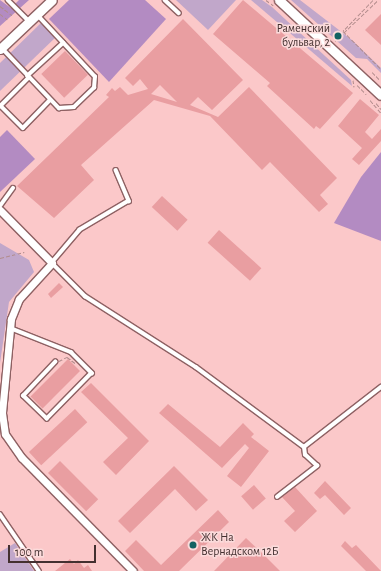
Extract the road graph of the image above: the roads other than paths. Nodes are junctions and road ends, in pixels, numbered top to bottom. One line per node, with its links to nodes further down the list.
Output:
1 (52, 0): 6 (street)
2 (165, 0): 5 (lane)
3 (279, 0): 11 (street)
4 (9, 1): 7 (lane)
5 (179, 12)
6 (37, 15): 7 (street); 8 (lane)
7 (29, 22): 9 (street)
8 (63, 43): 10 (lane); 12 (lane)
9 (1, 48): 10 (lane)
10 (28, 77): 12 (lane); 12 (lane)
11 (378, 99)
12 (50, 100)
13 (116, 170): 17 (lane)
14 (13, 188): 15 (lane)
15 (0, 206)
16 (0, 210): 17 (street)
17 (52, 263): 18 (street); 23 (lane)
18 (10, 328): 19 (lane); 20 (street)
19 (55, 362)
20 (5, 387): 22 (lane); 27 (street)
21 (381, 387): 23 (lane)
22 (0, 396)
23 (304, 447): 24 (lane)
24 (278, 497)
25 (0, 514): 26 (lane)
26 (39, 571)
27 (133, 571)

